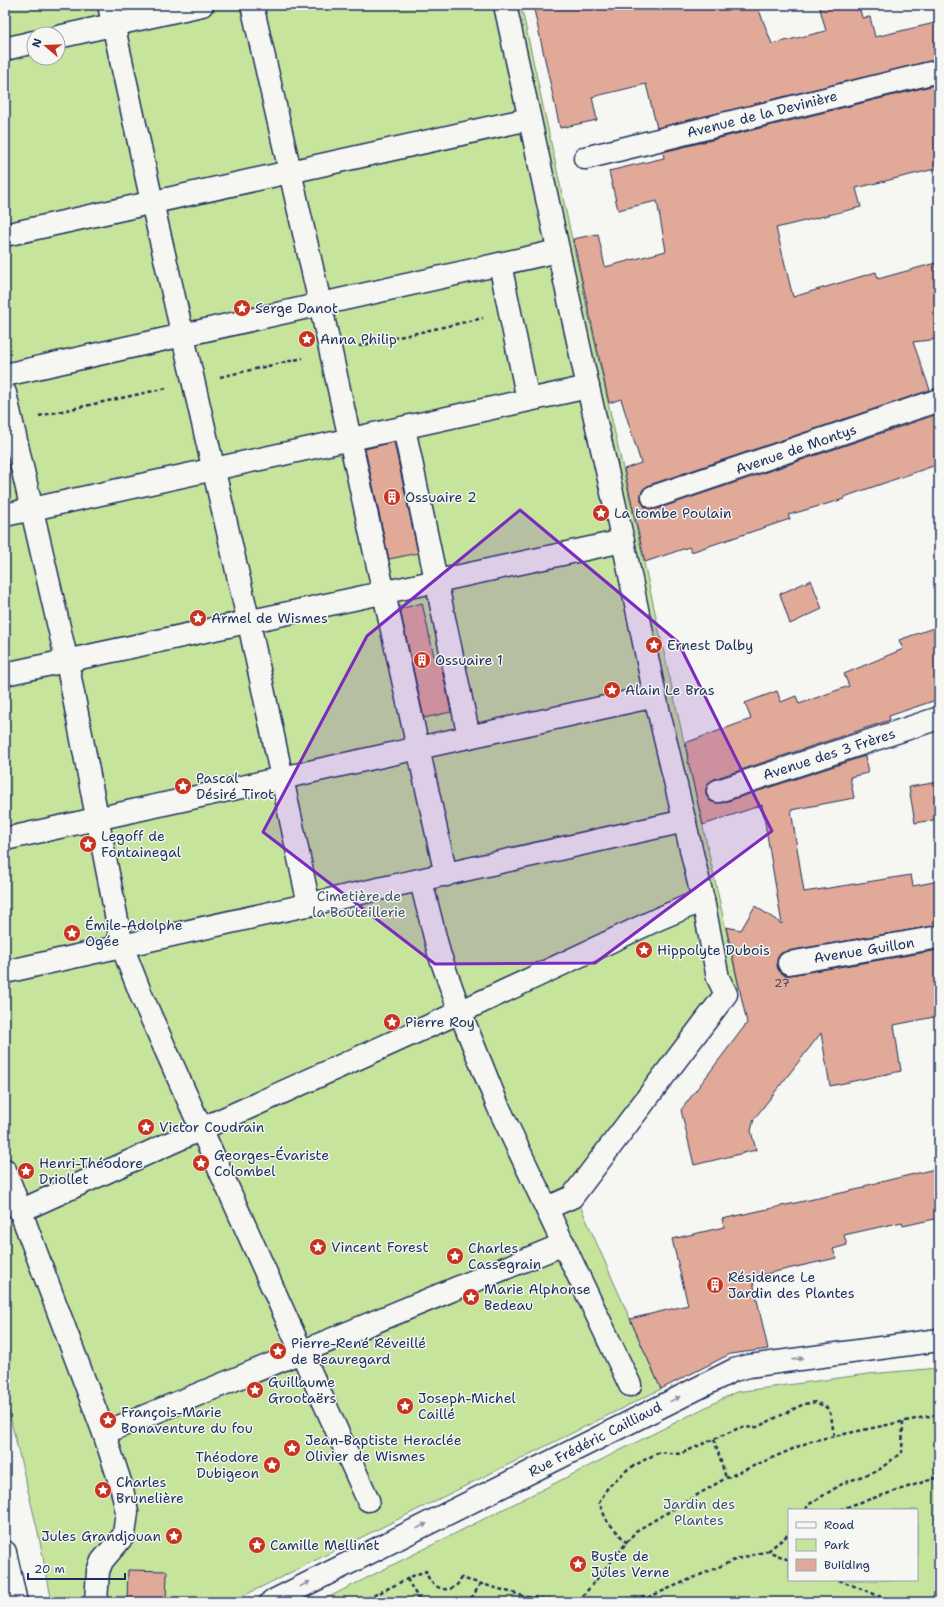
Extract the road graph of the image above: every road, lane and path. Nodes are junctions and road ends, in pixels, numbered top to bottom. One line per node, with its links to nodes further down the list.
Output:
1 (202, 5): 4 (street)
2 (252, 5): 11 (street)
3 (504, 5): 9 (street)
4 (111, 15): 5 (street); 12 (street)
5 (66, 34)
6 (26, 44): 7 (street)
7 (5, 49)
8 (939, 71): 10 (street, Avenue de la Devinière)
9 (529, 119): 11 (street); 14 (street)
10 (585, 158)
11 (290, 172): 12 (street); 16 (street)
12 (152, 202): 13 (street); 18 (street)
13 (5, 235)
14 (558, 251): 15 (street); 22 (street)
15 (500, 264): 16 (street); 17 (street)
16 (320, 303): 18 (street); 19 (street)
17 (510, 312): 19 (path); 24 (street)
18 (183, 335): 20 (street); 21 (street)
19 (331, 352): 21 (path); 28 (street)
20 (5, 375)
21 (194, 382): 26 (path); 29 (street)
22 (588, 387): 24 (street); 33 (street)
23 (5, 393): 26 (street)
24 (528, 400): 27 (street)
25 (939, 400): 30 (street, Avenue de Montys)
26 (12, 422): 31 (street)
27 (404, 428): 28 (street); 34 (street)
28 (350, 440): 29 (street); 35 (street)
29 (214, 469): 31 (street); 36 (street)
30 (653, 497)
31 (32, 509): 32 (street); 37 (street)
32 (5, 515)
33 (623, 541): 34 (street); 39 (street)
34 (436, 581): 35 (street); 41 (street)
35 (384, 592): 36 (street); 42 (street)
36 (249, 623): 37 (street); 43 (street)
37 (67, 662): 38 (street); 45 (street)
38 (5, 674)
39 (655, 696): 41 (street); 46 (street)
40 (939, 718): 44 (street, Avenue des 3 Frères)
41 (469, 737): 42 (street)
42 (418, 748): 43 (street); 48 (street)
43 (282, 778): 45 (street); 51 (street)
44 (718, 791)
45 (98, 819): 47 (street); 53 (street)
46 (685, 821): 48 (street); 50 (street)
47 (5, 839)
48 (446, 875): 49 (street)
49 (421, 880): 51 (street); 56 (street)
50 (703, 900): 56 (street); 59 (street)
51 (309, 905): 53 (street)
52 (939, 937): 54 (street, Avenue Guillon)
53 (122, 946): 55 (street); 57 (street)
54 (789, 963)
55 (5, 972)
56 (460, 1012): 57 (street); 59 (street)
57 (202, 1129): 60 (street); 63 (street)
58 (5, 1170): 60 (street)
59 (547, 1208): 61 (street)
60 (20, 1211): 67 (street)
61 (564, 1244): 63 (street); 64 (street)
62 (939, 1340): 86 (street, Rue Frédéric Cailliaud, one-way to 62)
63 (302, 1351): 67 (street); 72 (street)
64 (630, 1385)
65 (939, 1414): 66 (path)
66 (903, 1421): 68 (path); 73 (path)
67 (104, 1433): 85 (street)
68 (834, 1436): 69 (path); 71 (path)
69 (714, 1439): 71 (path); 76 (path)
70 (939, 1477): 74 (path)
71 (726, 1478): 76 (path)
72 (368, 1500)
73 (806, 1509)
74 (842, 1509)
75 (788, 1535): 78 (path)
76 (627, 1543): 91 (path)
77 (5, 1552): 84 (street)
78 (768, 1552): 79 (path); 91 (path)
79 (788, 1560)
80 (407, 1579): 82 (path); 83 (path); 87 (path)
81 (842, 1581): 92 (path)
82 (480, 1584): 90 (path); 91 (path)
83 (418, 1598): 88 (path); 89 (path)
84 (16, 1602)
85 (96, 1602)
86 (271, 1602)
87 (361, 1602)
88 (410, 1602)
89 (423, 1602)
90 (465, 1602)
91 (578, 1602)
92 (894, 1602)

